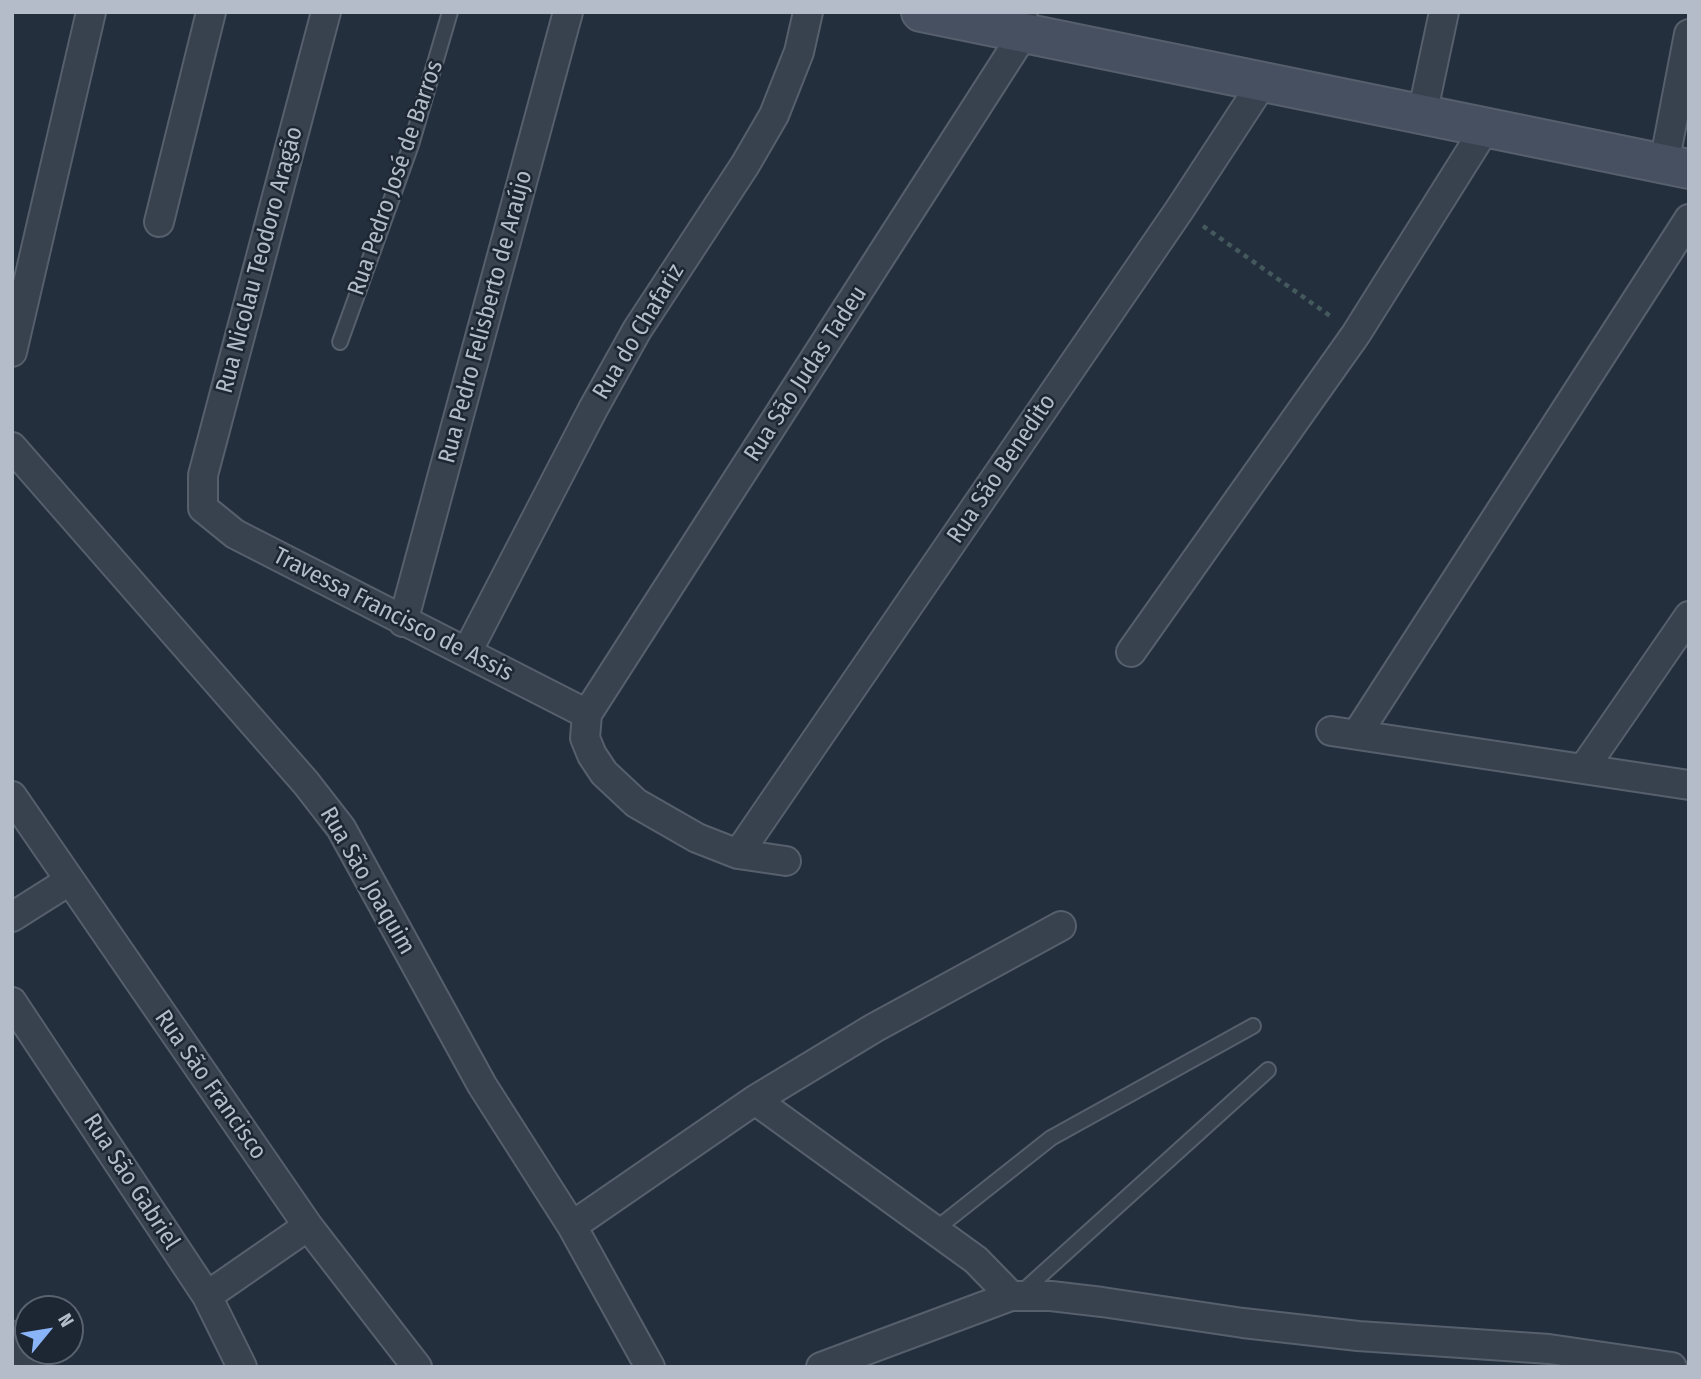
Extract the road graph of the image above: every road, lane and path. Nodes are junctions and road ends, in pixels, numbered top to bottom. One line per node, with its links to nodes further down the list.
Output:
1 (91, 12): 20 (street)
2 (211, 12): 17 (street)
3 (326, 12): 22 (street, Rua Nicolau Teodoro Aragão)
4 (450, 12): 19 (lane, Rua Pedro José de Barros)
5 (568, 12): 24 (street, Rua Pedro Felisberto de Araújo)
6 (808, 12): 25 (street, Rua do Chafariz)
7 (921, 12): 9 (street)
8 (1444, 12): 12 (street)
9 (1023, 23): 11 (street); 27 (street, Rua São Judas Tadeu)
10 (1689, 34): 14 (street)
11 (1263, 82): 12 (street); 15 (street, Rua São Benedito)
12 (1422, 115): 13 (street)
13 (1486, 127): 14 (street); 18 (street)
14 (1677, 167)
15 (1180, 209): 18 (path); 31 (street, Rua São Benedito)
16 (1689, 219): 28 (street)
17 (159, 222)
18 (1356, 334): 26 (street)
19 (340, 342)
20 (12, 352)
21 (12, 447): 41 (street, Rua São Joaquim)
22 (203, 508): 24 (street, Travessa Francisco de Assis)
23 (1689, 616): 28 (street)
24 (403, 622): 25 (street, Travessa Francisco de Assis)
25 (467, 652): 27 (street, Travessa Francisco de Assis)
26 (1131, 652)
27 (587, 714): 31 (street)
28 (1584, 768): 29 (street)
29 (1689, 785)
30 (12, 796): 33 (street, Rua São Francisco)
31 (738, 854): 32 (street)
32 (786, 861)
33 (69, 881): 34 (street); 40 (street, Rua São Francisco)
34 (12, 917)
35 (1061, 926): 39 (street)
36 (12, 1002): 43 (street, Rua São Gabriel)
37 (1253, 1026): 42 (lane)
38 (1268, 1070): 44 (lane)
39 (755, 1100): 41 (street); 42 (street)
40 (307, 1226): 43 (street); 48 (street, Rua São Francisco)
41 (572, 1226): 49 (street, Rua São Joaquim)
42 (936, 1229): 44 (street)
43 (207, 1296): 47 (street, Rua São Gabriel)
44 (1015, 1296): 50 (street); 51 (street)
45 (12, 1336): 46 (street)
46 (32, 1367)
47 (242, 1367)
48 (417, 1367)
49 (650, 1367)
50 (821, 1367)
51 (1672, 1367)

